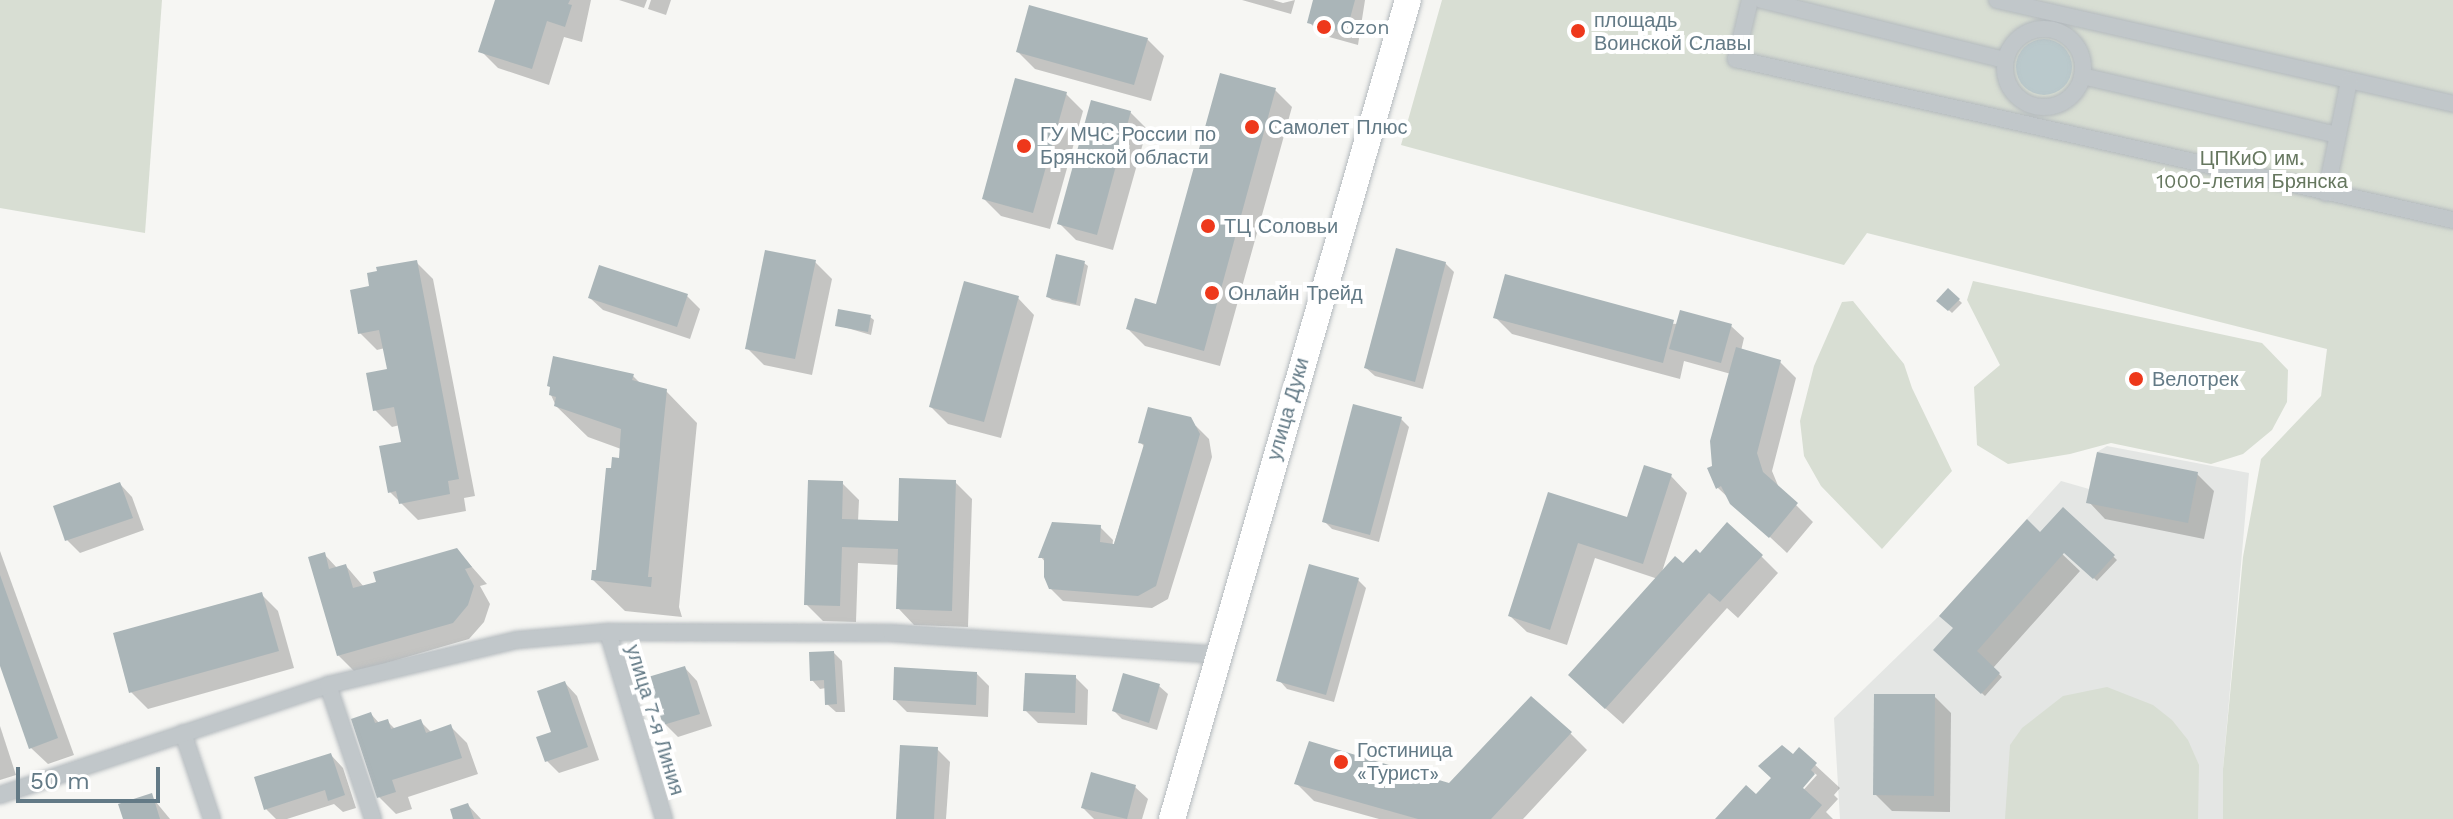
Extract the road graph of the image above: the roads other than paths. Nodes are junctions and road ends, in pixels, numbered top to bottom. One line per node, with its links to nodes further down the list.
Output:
1 (1408, 0): 16 (main road, улица Дуки)
2 (1750, 0): 11 (street)
3 (1762, 0): 6 (street)
4 (1997, 0): 5 (street)
5 (2054, 21): 6 (street); 7 (street); 8 (street)
6 (2005, 60): 10 (street)
7 (2082, 76): 10 (street); 12 (street)
8 (2349, 81): 9 (street); 12 (street)
9 (2453, 104)
10 (2036, 106): 11 (street)
11 (2031, 126): 13 (street)
12 (2337, 135): 13 (street)
13 (2326, 193): 14 (street)
14 (2453, 220)
15 (608, 632): 16 (street); 17 (street); 22 (street, улица 7-я Линия)
16 (1218, 655): 23 (main road, улица Дуки)
17 (328, 685): 18 (street); 21 (street)
18 (183, 733): 19 (street); 20 (street)
19 (0, 795)
20 (212, 819)
21 (373, 819)
22 (664, 819)
23 (1172, 819)

